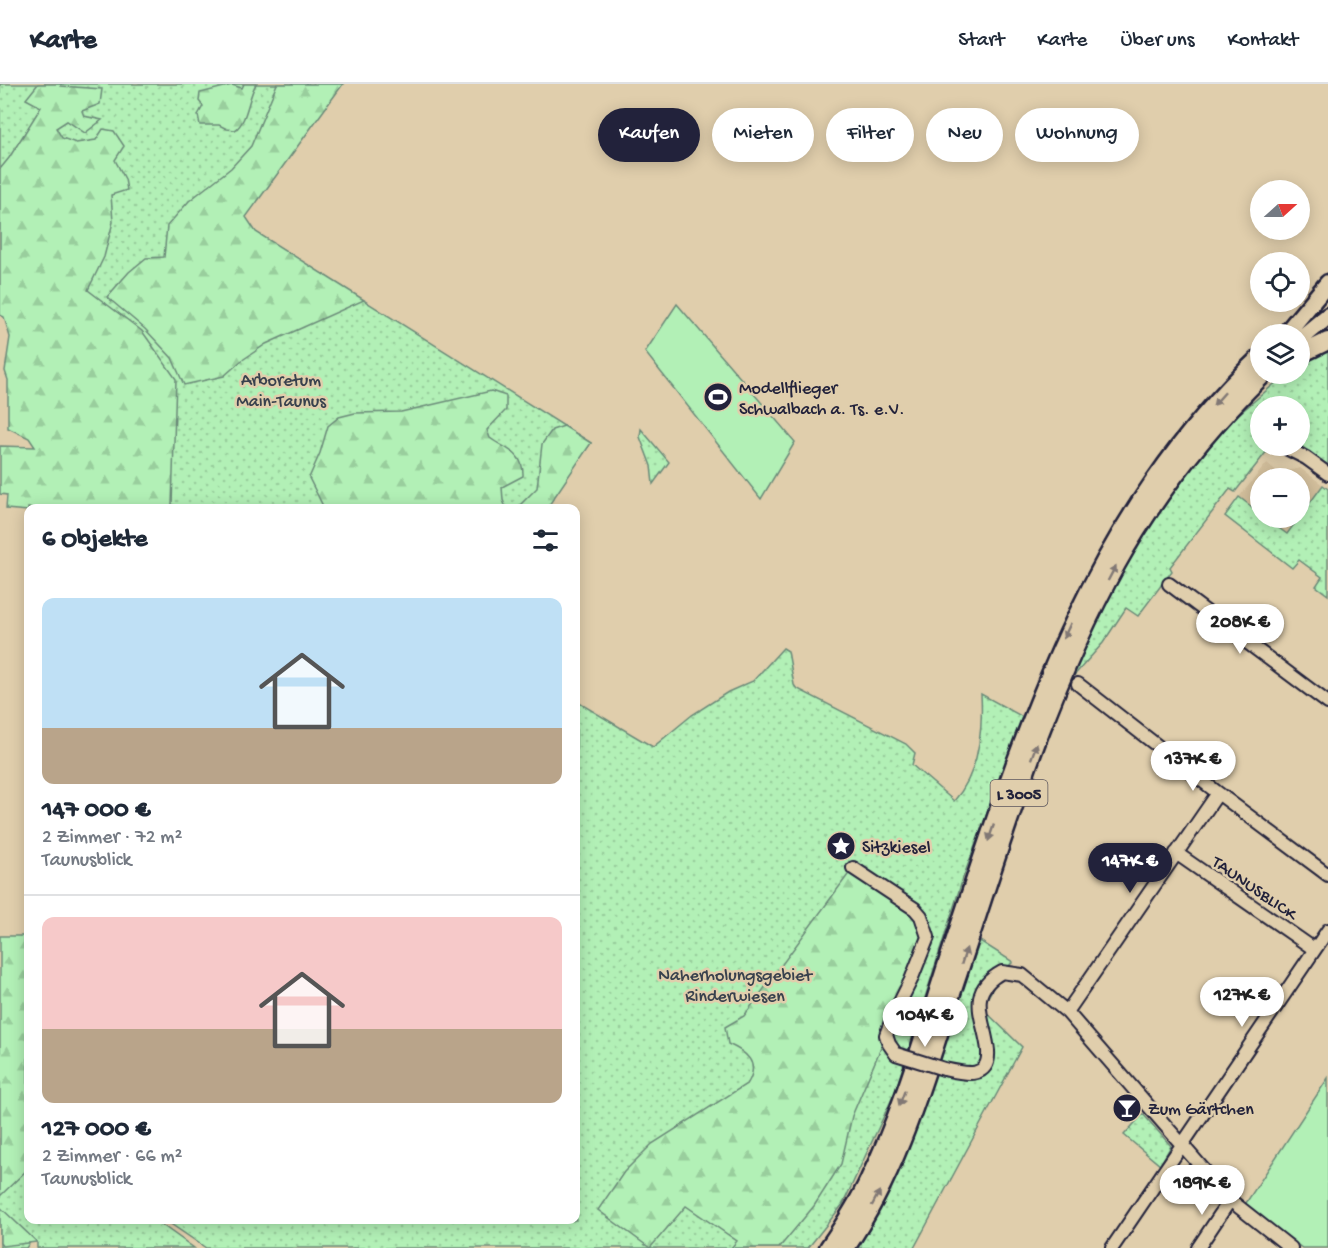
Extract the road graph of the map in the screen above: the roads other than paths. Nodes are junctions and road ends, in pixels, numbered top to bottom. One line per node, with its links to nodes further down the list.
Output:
1 (1328, 283): 4 (highway)
2 (1328, 298): 5 (highway)
3 (1328, 316): 6 (highway)
4 (1299, 324)
5 (1302, 324)
6 (1310, 325)
7 (1328, 341): 8 (highway)
8 (1310, 350)
9 (1250, 368): 25 (highway, L 3005, one-way to 25)
10 (1254, 384): 26 (highway, L 3005, one-way to 10)
11 (1302, 456): 12 (street)
12 (1328, 474)
13 (1169, 584): 15 (street)
14 (1078, 684): 16 (street)
15 (1328, 703)
16 (1218, 793): 17 (street); 19 (street)
17 (1176, 854): 21 (street, TAUNUSBLICK); 22 (street)
18 (853, 868): 22 (street, bridge)
19 (1328, 875)
20 (1328, 930): 21 (street)
21 (1314, 949): 23 (street)
22 (1067, 1012): 23 (street)
23 (1182, 1144): 24 (street); 27 (street)
24 (1230, 1200): 28 (street); 29 (street)
25 (828, 1248)
26 (846, 1248)
27 (1112, 1248)
28 (1198, 1248)
29 (1291, 1248)

